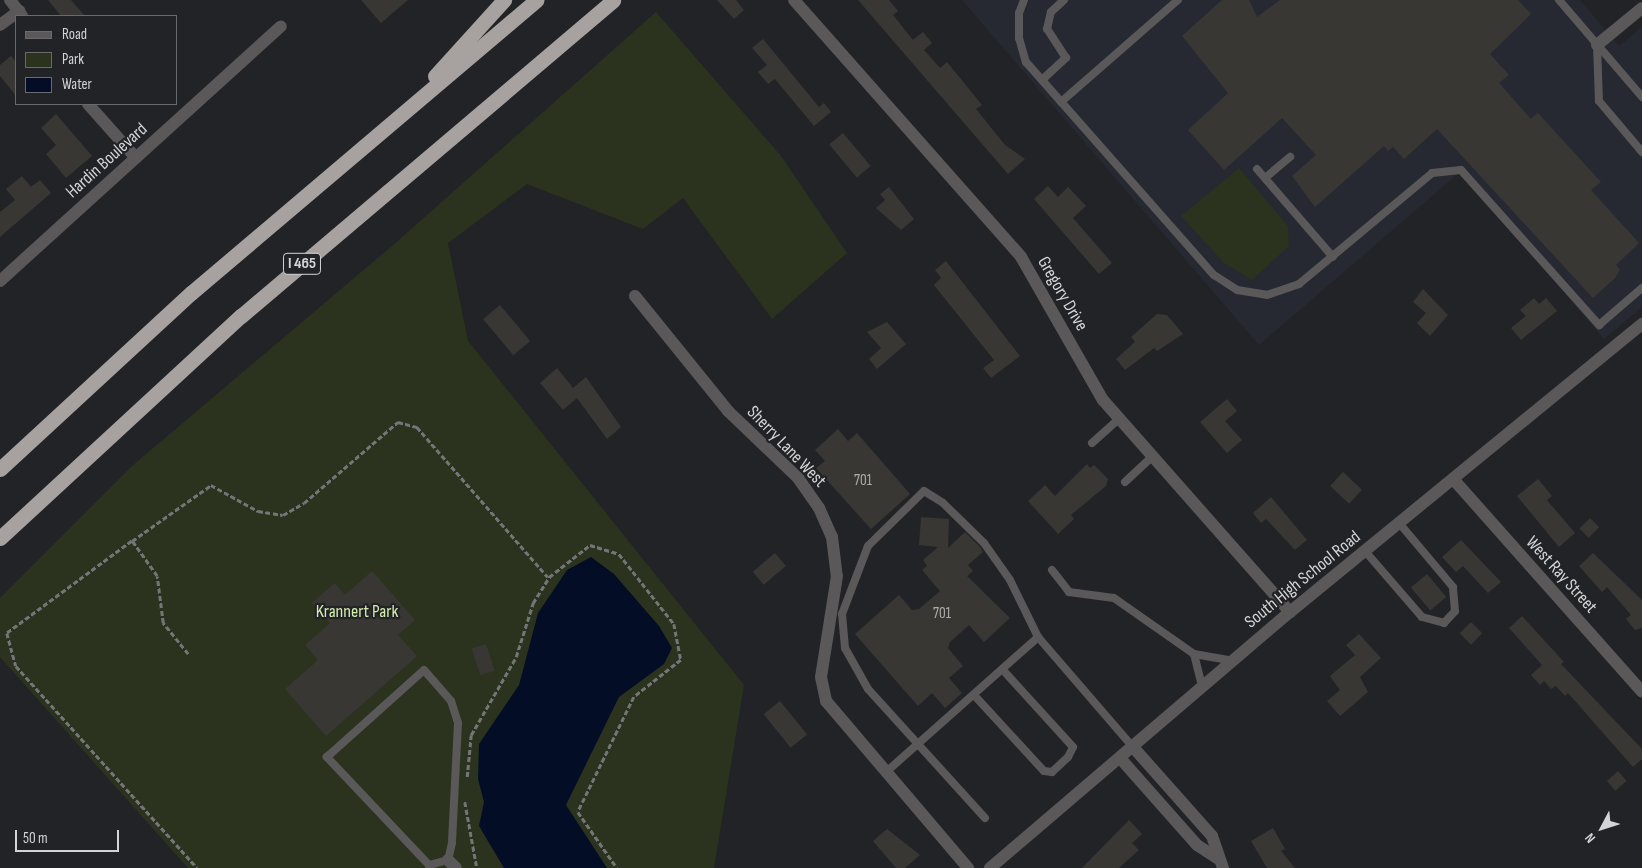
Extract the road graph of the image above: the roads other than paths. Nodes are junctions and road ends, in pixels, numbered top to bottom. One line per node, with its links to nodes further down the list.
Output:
1 (10, 0): 11 (street)
2 (504, 0): 20 (highway)
3 (536, 0): 20 (highway)
4 (613, 0): 38 (highway, I 465)
5 (794, 0): 31 (street, Gregory Drive)
6 (1024, 0): 16 (lane)
7 (1064, 0): 16 (lane)
8 (1178, 0): 18 (lane)
9 (1559, 0): 15 (lane)
10 (1642, 8): 15 (street)
11 (20, 14)
12 (15, 17): 13 (street)
13 (0, 25)
14 (281, 26): 23 (street, Hardin Boulevard)
15 (1598, 45): 17 (lane); 21 (lane)
16 (1042, 80): 18 (lane)
17 (1642, 97)
18 (1061, 102): 26 (lane)
19 (89, 105): 23 (street)
20 (410, 106): 34 (highway)
21 (1642, 152)
22 (1290, 157): 25 (lane)
23 (136, 158): 27 (street, Hardin Boulevard)
24 (1257, 169): 25 (lane)
25 (1265, 178): 26 (lane)
26 (1333, 257): 28 (lane)
27 (0, 281)
28 (1642, 288)
29 (635, 296): 52 (street, Sherry Lane West)
30 (1642, 324): 35 (street, South High School Road)
31 (1119, 419): 32 (lane); 33 (street, Gregory Drive)
32 (1092, 443)
33 (1152, 457): 36 (lane); 41 (street, Gregory Drive)
34 (0, 469)
35 (1454, 480): 37 (street, South High School Road); 47 (street, West Ray Street)
36 (1125, 482)
37 (1400, 524): 39 (street, South High School Road); 39 (lane)
38 (0, 538)
39 (1365, 551): 41 (street, South High School Road)
40 (1052, 570): 43 (lane)
41 (1290, 612): 44 (street, South High School Road)
42 (1038, 637): 45 (lane); 49 (lane); 50 (lane)
43 (1194, 654): 44 (lane); 46 (lane)
44 (1232, 661): 46 (street, South High School Road)
45 (1002, 669): 48 (lane); 48 (lane)
46 (1202, 687): 50 (street, South High School Road)
47 (1642, 692)
48 (974, 695): 49 (lane)
49 (917, 745): 52 (lane); 53 (lane)
50 (1133, 747): 51 (street, South High School Road); 55 (street)
51 (1120, 758): 55 (street); 57 (street, South High School Road)
52 (886, 773): 56 (street, Sherry Lane West)
53 (984, 818)
54 (452, 864): 54 (lane)
55 (1222, 864)
56 (968, 868)
57 (990, 868)

